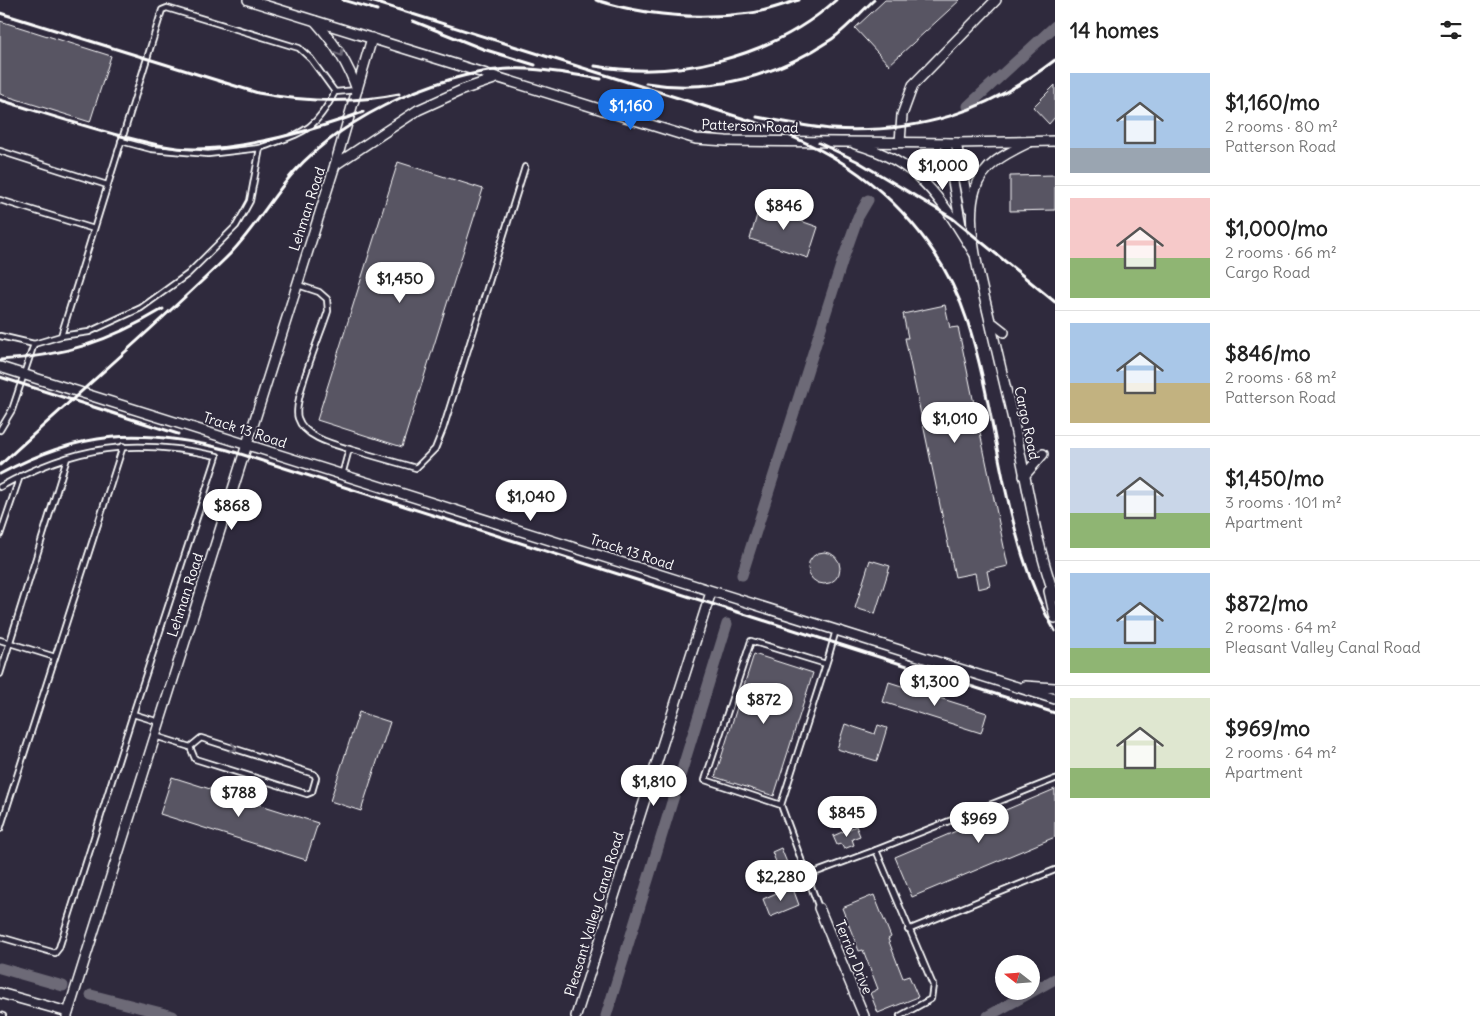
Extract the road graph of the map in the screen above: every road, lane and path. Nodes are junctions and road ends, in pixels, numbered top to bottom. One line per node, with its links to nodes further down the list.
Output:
1 (248, 0): 3 (street, Patterson Road)
2 (996, 0): 12 (street)
3 (315, 20): 4 (street, Patterson Road); 6 (street, one-way to 6)
4 (372, 38): 5 (street, Patterson Road); 6 (street, Lehman Road)
5 (497, 78): 10 (street, Patterson Road); 17 (street)
6 (357, 90): 7 (lane); 17 (street, Lehman Road)
7 (335, 92): 9 (lane); 15 (lane)
8 (1055, 140): 11 (street, Patterson Road)
9 (121, 141): 15 (lane); 19 (lane)
10 (843, 141): 12 (street, Patterson Road); 23 (street, Cargo Road)
11 (1032, 141): 14 (street, Patterson Road); 21 (street, Cargo Road)
12 (900, 142): 13 (street, Patterson Road)
13 (946, 143): 14 (street, Patterson Road); 23 (street)
14 (956, 143): 21 (street)
15 (260, 148): 29 (lane)
16 (0, 151): 19 (lane)
17 (335, 165): 25 (street, Lehman Road)
18 (525, 167): 36 (lane)
19 (107, 185): 22 (lane)
20 (0, 200): 22 (lane)
21 (972, 220): 24 (street, Cargo Road)
22 (94, 229): 29 (lane)
23 (963, 236): 24 (street, Cargo Road)
24 (974, 253): 26 (street, Cargo Road)
25 (298, 285): 34 (street, Lehman Road); 36 (lane)
26 (990, 321): 27 (street); 41 (street, Cargo Road)
27 (1004, 332)
28 (0, 336): 30 (lane)
29 (60, 336): 30 (lane)
30 (34, 344): 32 (lane)
31 (0, 367): 32 (street, Track 13 Road)
32 (24, 375): 33 (lane); 34 (street, Track 13 Road)
33 (0, 430)
34 (247, 444): 39 (street, Track 13 Road); 58 (street, Lehman Road)
35 (122, 446): 38 (lane); 51 (lane); 57 (lane)
36 (349, 449): 39 (lane)
37 (1043, 454): 41 (street)
38 (67, 458): 40 (lane); 50 (lane)
39 (342, 475): 45 (street, Track 13 Road)
40 (20, 476): 42 (lane); 43 (lane)
41 (1024, 476): 44 (street, Cargo Road)
42 (0, 487)
43 (0, 536)
44 (1048, 578): 46 (street, Cargo Road); 47 (street)
45 (711, 592): 48 (street, Track 13 Road); 72 (street, Pleasant Valley Canal Road)
46 (1055, 598)
47 (1055, 618)
48 (836, 630): 52 (lane); 54 (street, Track 13 Road)
49 (0, 640): 50 (lane)
50 (10, 643): 51 (lane); 53 (lane)
51 (55, 657): 63 (lane)
52 (826, 664): 62 (lane); 62 (lane)
53 (0, 674)
54 (1004, 683): 55 (street); 56 (street, Track 13 Road)
55 (1055, 690)
56 (1055, 699)
57 (133, 714): 58 (lane); 69 (lane)
58 (159, 722): 59 (street, Lehman Road)
59 (155, 736): 60 (lane); 71 (street, Lehman Road)
60 (190, 747): 60 (lane, one-way to 60)
61 (1055, 779): 64 (lane)
62 (780, 805): 66 (lane)
63 (0, 829)
64 (876, 850): 66 (lane); 68 (lane)
65 (1055, 870): 68 (lane)
66 (806, 876): 67 (lane)
67 (819, 908): 73 (street, Terrior Drive)
68 (908, 930): 74 (lane)
69 (0, 937)
70 (0, 993): 71 (street)
71 (68, 1014)
72 (576, 1016)
73 (864, 1016)
74 (900, 1016)

